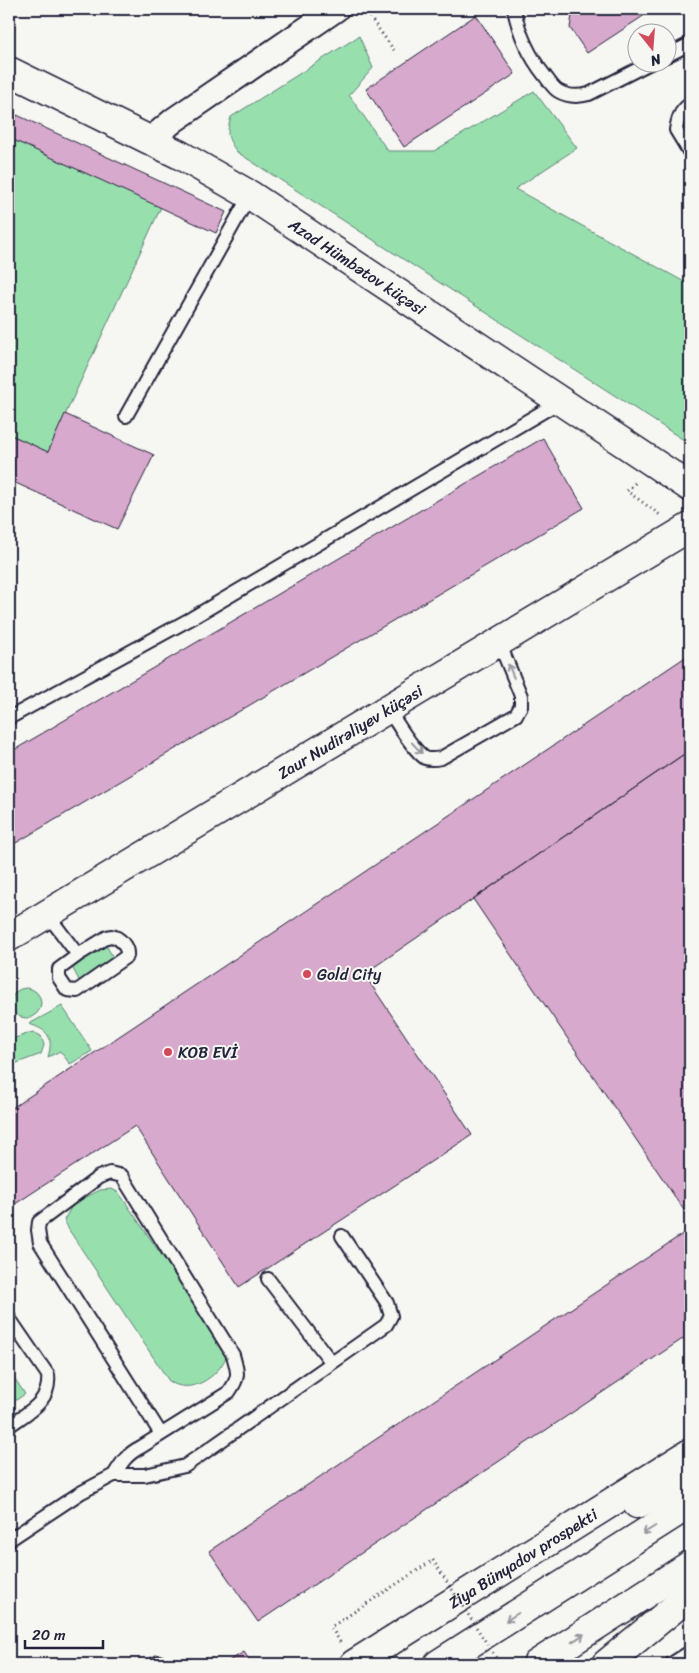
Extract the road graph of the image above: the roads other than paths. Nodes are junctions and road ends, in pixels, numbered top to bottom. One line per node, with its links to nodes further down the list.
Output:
1 (336, 9): 8 (street)
2 (514, 9): 6 (lane)
3 (690, 44): 4 (lane)
4 (676, 51)
5 (9, 71): 8 (street, Azad Hümbətov küçəsi)
6 (632, 72)
7 (690, 104): 9 (lane)
8 (150, 140): 10 (street, Azad Hümbətov küçəsi)
9 (690, 153)
10 (250, 195): 11 (street, Azad Hümbətov küçəsi); 12 (lane)
11 (561, 401): 13 (street, Azad Hümbətov küçəsi); 17 (lane)
12 (126, 416)
13 (690, 487)
14 (690, 527): 15 (street, Zaur Nudirəliyev küçəsi)
15 (499, 642): 16 (street, Zaur Nudirəliyev küçəsi); 16 (lane, one-way to 15)
16 (388, 709): 18 (street, Zaur Nudirəliyev küçəsi)
17 (9, 718)
18 (47, 914): 19 (street, Zaur Nudirəliyev küçəsi); 20 (lane)
19 (9, 937)
20 (78, 955): 20 (lane)
21 (342, 1236): 24 (lane)
22 (268, 1279): 24 (lane)
23 (9, 1318): 25 (lane)
24 (332, 1363): 28 (lane)
25 (9, 1426)
26 (161, 1434): 26 (lane); 28 (lane)
27 (690, 1453): 32 (street, Ziya Bünyadov prospekti)
28 (114, 1475): 31 (lane)
29 (690, 1479): 32 (street)
30 (690, 1504): 39 (street, one-way to 39)
31 (9, 1540)
32 (536, 1551): 37 (street, Ziya Bünyadov prospekti); 38 (street)
33 (690, 1565): 40 (street, one-way to 33)
34 (690, 1596): 41 (street)
35 (690, 1612): 41 (street)
36 (690, 1652): 42 (lane)
37 (349, 1657)
38 (388, 1664)
39 (438, 1664)
40 (537, 1664)
41 (607, 1664)
42 (671, 1664)

